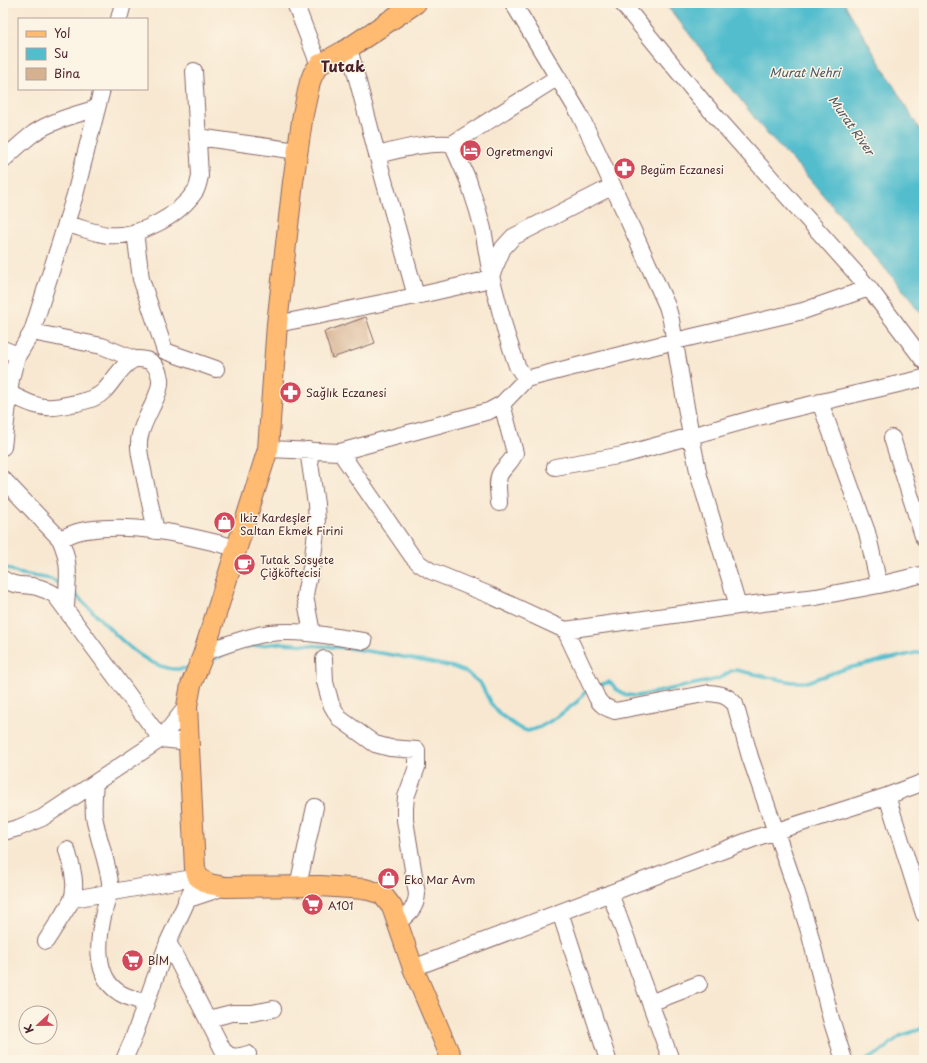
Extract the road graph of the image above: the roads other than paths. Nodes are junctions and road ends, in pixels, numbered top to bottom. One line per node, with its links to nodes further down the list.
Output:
1 (123, 3): 6 (street)
2 (295, 3): 8 (street)
3 (416, 3): 7 (main road)
4 (513, 3): 10 (street)
5 (622, 3): 24 (street)
6 (119, 18)
7 (349, 48): 8 (main road); 16 (street)
8 (320, 65): 15 (main road)
9 (194, 71): 13 (street)
10 (558, 77): 14 (street); 18 (street)
11 (102, 90): 12 (street)
12 (97, 108): 17 (street); 19 (street)
13 (198, 137): 15 (street); 20 (street)
14 (452, 144): 16 (street); 21 (street)
15 (297, 151): 26 (main road)
16 (377, 155): 25 (street)
17 (3, 160)
18 (613, 186): 22 (street); 28 (street)
19 (66, 224): 20 (street); 27 (street)
20 (135, 232): 30 (street)
21 (484, 237): 22 (street); 23 (street)
22 (513, 237): 23 (street)
23 (491, 276): 25 (street); 37 (street)
24 (869, 288): 28 (street); 33 (street)
25 (416, 296): 26 (street)
26 (277, 324): 44 (main road)
27 (32, 332): 31 (street); 32 (street)
28 (675, 341): 37 (street); 41 (street)
29 (3, 349): 31 (street)
30 (165, 351): 34 (street); 35 (street)
31 (18, 355): 38 (street)
32 (134, 359): 34 (street); 38 (street)
33 (924, 361)
34 (154, 363): 50 (street)
35 (216, 369)
36 (924, 378): 39 (street)
37 (526, 379): 40 (street)
38 (10, 394): 43 (street)
39 (820, 402): 41 (street); 56 (street)
40 (502, 404): 46 (street); 49 (street)
41 (691, 436): 47 (street); 58 (street)
42 (892, 438): 52 (street)
43 (3, 447)
44 (268, 449): 45 (street); 53 (main road)
45 (308, 450): 46 (street); 60 (street)
46 (340, 452): 59 (street)
47 (555, 467)
48 (3, 479): 51 (street)
49 (499, 503)
50 (156, 531): 51 (street); 53 (street)
51 (60, 539): 57 (street)
52 (924, 539)
53 (237, 548): 62 (main road)
54 (924, 574): 56 (street)
55 (3, 578): 57 (street)
56 (879, 585): 58 (street)
57 (67, 602): 65 (street)
58 (738, 606): 59 (street)
59 (565, 630): 72 (street)
60 (312, 633): 61 (street); 62 (street)
61 (364, 641)
62 (204, 653): 64 (main road)
63 (324, 659): 83 (street)
64 (188, 706): 65 (street); 66 (main road)
65 (161, 739): 66 (street); 68 (street)
66 (189, 742): 74 (main road)
67 (924, 782): 69 (street)
68 (95, 783): 71 (street); 77 (street)
69 (887, 796): 72 (street); 82 (street)
70 (315, 807): 75 (street)
71 (3, 832)
72 (776, 832): 78 (street); 93 (street)
73 (67, 850): 79 (street)
74 (198, 877): 76 (main road); 77 (street); 80 (street)
75 (298, 886): 76 (main road); 83 (main road)
76 (225, 887): 80 (street)
77 (110, 893): 79 (street); 88 (street)
78 (610, 893): 81 (street); 89 (street)
79 (72, 899): 84 (street)
80 (186, 900): 85 (street)
81 (560, 912): 86 (street); 96 (street)
82 (924, 914)
83 (397, 923): 86 (main road)
84 (46, 941)
85 (168, 942): 88 (street); 91 (street)
86 (414, 968): 95 (main road)
87 (699, 984): 89 (street)
88 (146, 1003): 94 (street)
89 (650, 1003): 97 (street)
90 (273, 1008): 91 (street)
91 (208, 1019): 92 (street)
92 (248, 1054)
93 (844, 1058)
94 (124, 1060)
95 (452, 1060)
96 (608, 1060)
97 (671, 1060)

